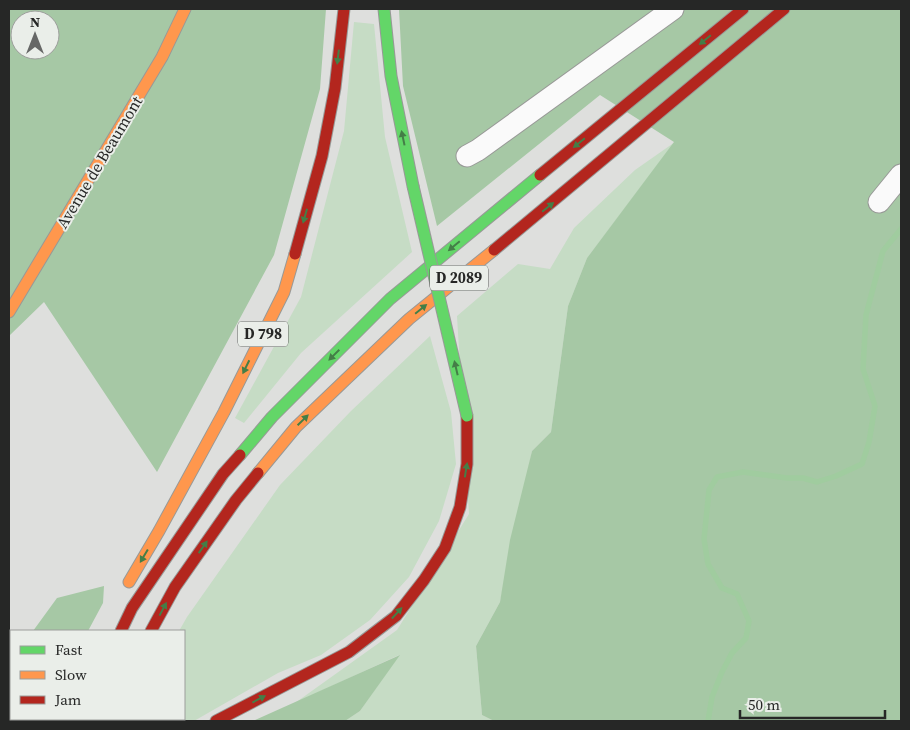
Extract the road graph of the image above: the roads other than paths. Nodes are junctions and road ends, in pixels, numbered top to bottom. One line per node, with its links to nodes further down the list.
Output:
1 (185, 9): 10 (main road, Avenue de Beaumont)
2 (344, 9): 11 (main road, D 798, one-way to 11)
3 (384, 9): 14 (main road, one-way to 3, bridge)
4 (672, 9): 7 (street)
5 (743, 9): 12 (main road, D 2089, one-way to 12)
6 (784, 9): 13 (main road, D 2089, one-way to 6)
7 (468, 156)
8 (901, 175): 9 (street)
9 (879, 202)
10 (9, 312)
11 (123, 593)
12 (121, 630)
13 (152, 630)
14 (216, 721)

